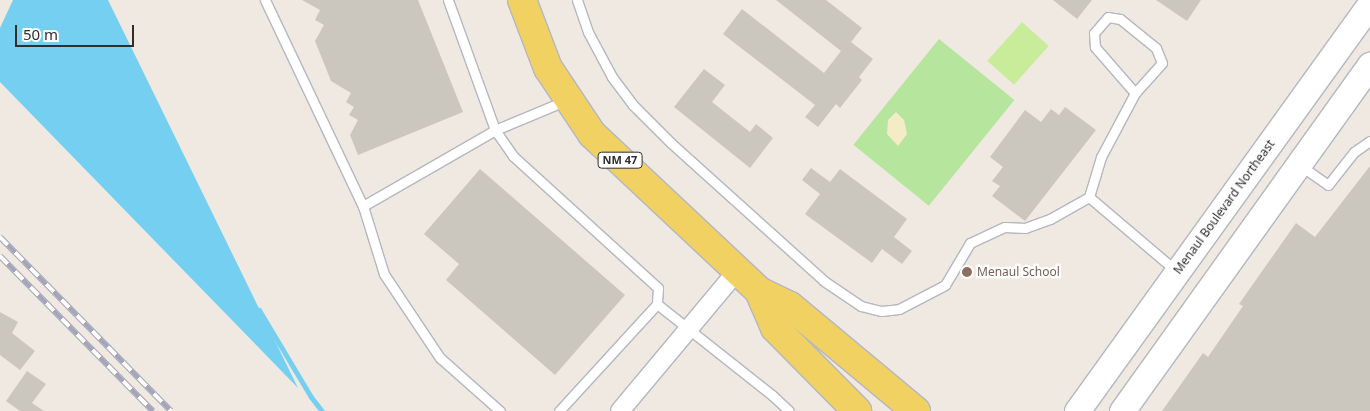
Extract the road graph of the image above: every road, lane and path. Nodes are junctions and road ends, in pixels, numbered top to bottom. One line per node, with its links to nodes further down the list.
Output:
1 (265, 0): 13 (lane)
2 (448, 0): 9 (lane)
3 (522, 0): 8 (main road, NM 47)
4 (577, 0): 12 (lane)
5 (1370, 4): 15 (main road, Menaul Boulevard Northeast)
6 (1370, 65): 11 (main road)
7 (1135, 93): 7 (lane); 12 (lane)
8 (569, 99): 9 (lane); 14 (main road, NM 47)
9 (495, 130): 13 (lane); 18 (lane)
10 (1370, 141): 11 (lane)
11 (1298, 164): 17 (main road)
12 (1089, 197): 15 (lane)
13 (363, 206): 20 (lane)
14 (737, 271): 16 (main road, NM 47); 19 (street)
15 (1177, 272): 17 (main road); 26 (main road, Menaul Boulevard Northeast)
16 (759, 291): 24 (main road, NM 47); 25 (main road, NM 47)
17 (1206, 293): 27 (main road)
18 (657, 304): 19 (lane); 21 (lane)
19 (688, 329): 22 (street); 23 (lane)
20 (500, 411)
21 (559, 411)
22 (620, 411)
23 (789, 411)
24 (857, 411)
25 (916, 411)
26 (1078, 411)
27 (1122, 411)

